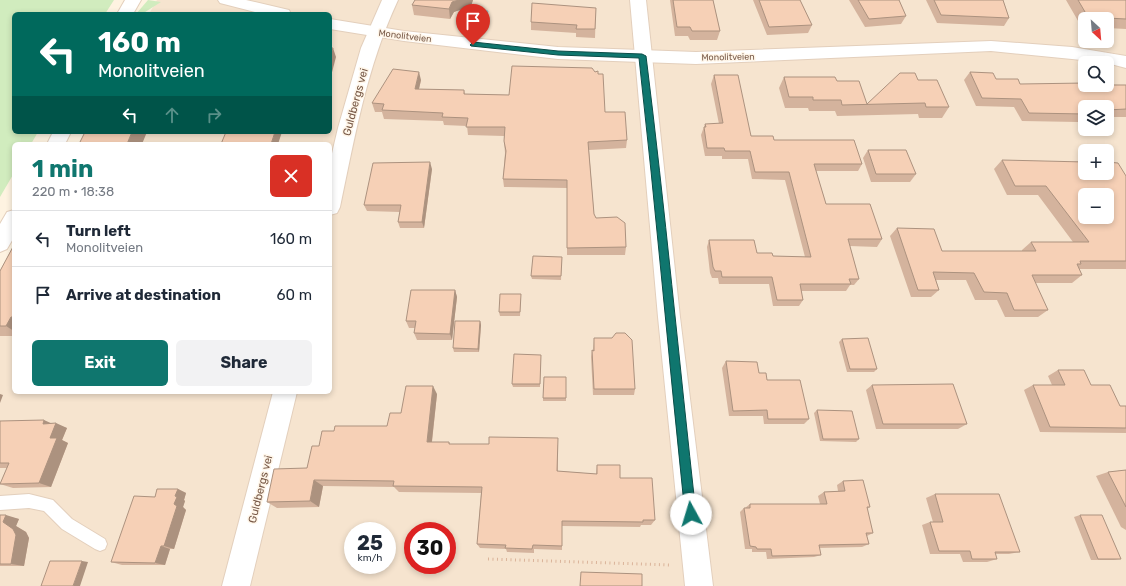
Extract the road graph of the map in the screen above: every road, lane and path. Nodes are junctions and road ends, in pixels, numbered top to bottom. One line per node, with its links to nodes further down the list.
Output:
1 (132, 0): 5 (street)
2 (226, 0): 6 (street)
3 (390, 0): 8 (street, Guldbergs vei)
4 (638, 0): 9 (street)
5 (126, 12)
6 (275, 12)
7 (332, 24): 8 (street, Monolitveien)
8 (375, 32): 9 (street, Monolitveien); 11 (street, Guldbergs vei)
9 (642, 56): 10 (street, Monolitveien); 18 (street)
10 (1126, 62)
11 (332, 198)
12 (12, 222): 13 (street)
13 (0, 243)
14 (284, 394): 19 (street, Guldbergs vei)
15 (0, 503): 16 (lane)
16 (100, 544)
17 (488, 559): 18 (path)
18 (698, 576)
19 (236, 586)

